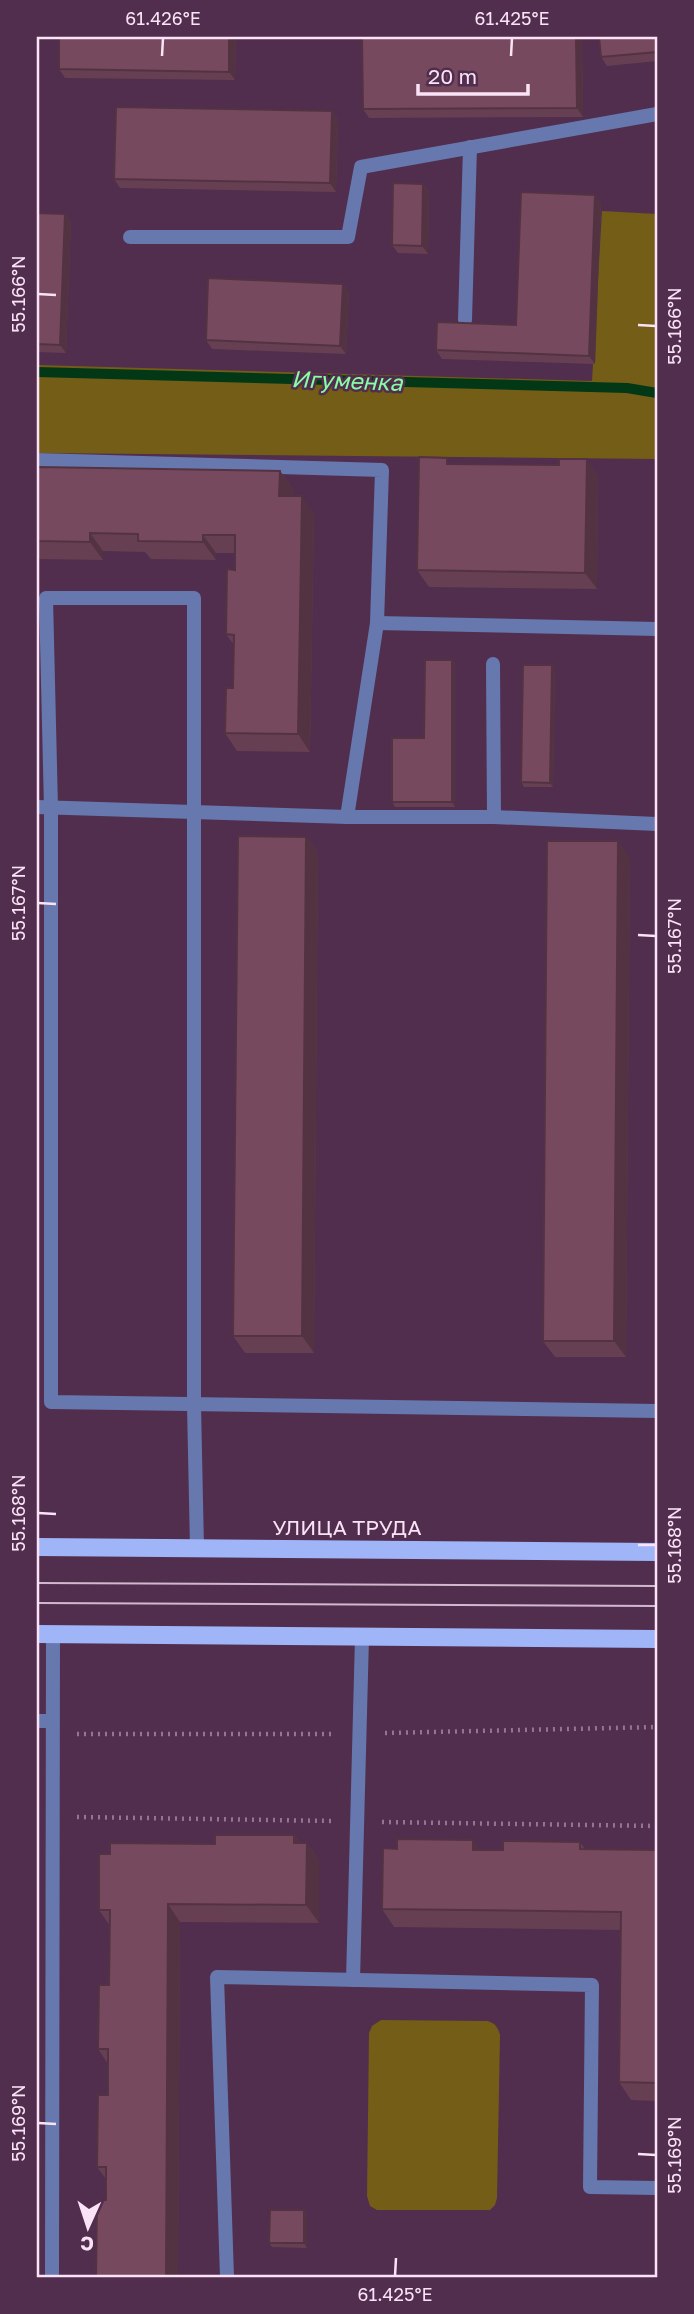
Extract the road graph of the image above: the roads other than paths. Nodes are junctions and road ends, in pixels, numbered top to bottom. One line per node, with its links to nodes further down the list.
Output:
1 (657, 114): 2 (lane)
2 (470, 148): 3 (lane); 4 (lane)
3 (130, 237)
4 (465, 320)
5 (37, 460): 6 (lane)
6 (377, 623): 7 (lane); 11 (lane)
7 (657, 629)
8 (494, 664): 12 (lane)
9 (44, 808): 10 (lane); 10 (lane); 14 (lane)
10 (196, 812): 11 (lane); 14 (lane)
11 (347, 817): 12 (lane)
12 (494, 817): 13 (lane)
13 (657, 824)
14 (194, 1405): 15 (lane); 17 (lane)
15 (657, 1411)
16 (37, 1547): 17 (main road, УЛИЦА ТРУДА)
17 (197, 1548): 18 (main road, УЛИЦА ТРУДА)
18 (657, 1552)
19 (45, 1635): 20 (main road); 22 (lane)
20 (362, 1637): 21 (main road); 23 (lane)
21 (657, 1639)
22 (44, 1721): 25 (lane)
23 (353, 1980): 24 (lane); 26 (lane)
24 (657, 2188)
25 (52, 2277)
26 (227, 2277)

